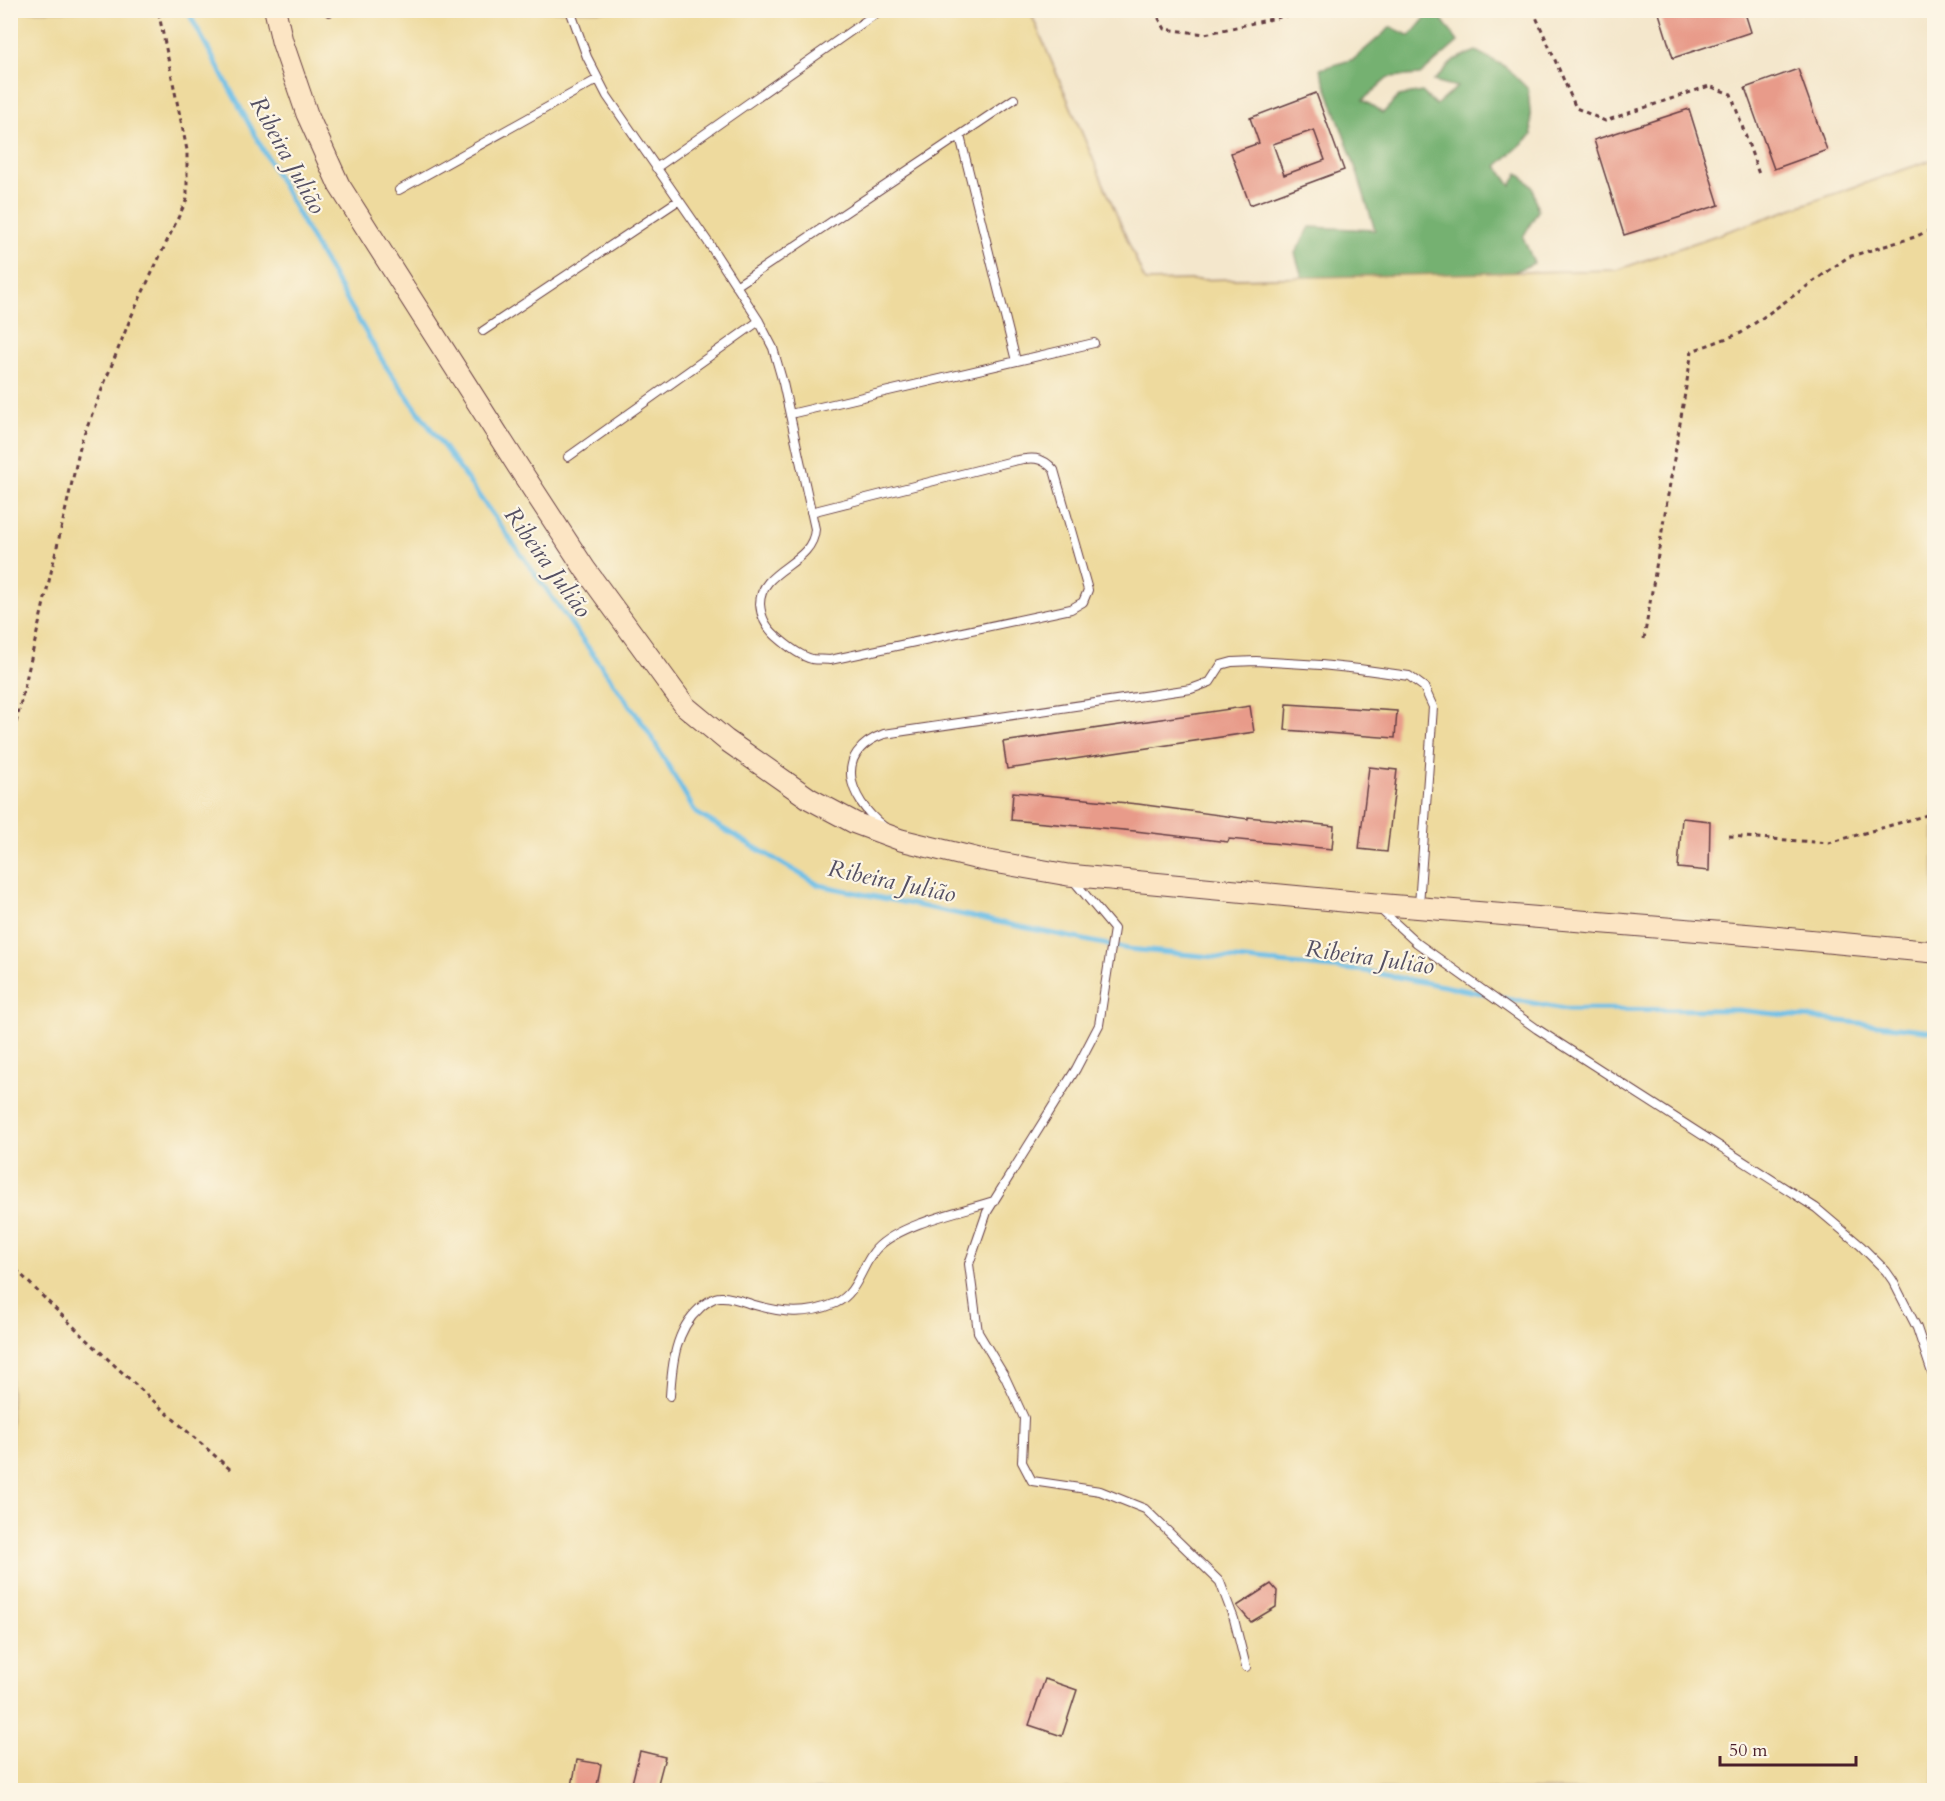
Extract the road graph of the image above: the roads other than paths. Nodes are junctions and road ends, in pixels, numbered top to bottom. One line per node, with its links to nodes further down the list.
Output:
1 (275, 10): 18 (main road)
2 (570, 10): 4 (lane)
3 (882, 10): 7 (lane)
4 (598, 79): 7 (lane); 8 (lane)
5 (1014, 99): 6 (lane)
6 (960, 136): 10 (lane); 14 (lane)
7 (656, 168): 9 (lane)
8 (399, 190)
9 (678, 200): 10 (lane); 12 (lane)
10 (736, 286): 11 (lane)
11 (759, 321): 15 (lane); 16 (lane)
12 (483, 331)
13 (1094, 343): 14 (lane)
14 (1016, 361): 15 (lane)
15 (790, 414): 17 (lane)
16 (568, 457)
17 (812, 512): 17 (lane)
18 (901, 840): 19 (main road); 21 (lane)
19 (1068, 874): 20 (main road); 23 (lane)
20 (1375, 904): 21 (main road); 24 (lane)
21 (1419, 907): 22 (main road)
22 (1935, 952)
23 (994, 1201): 25 (lane); 26 (lane)
24 (1935, 1379)
25 (670, 1396)
26 (1246, 1667)

